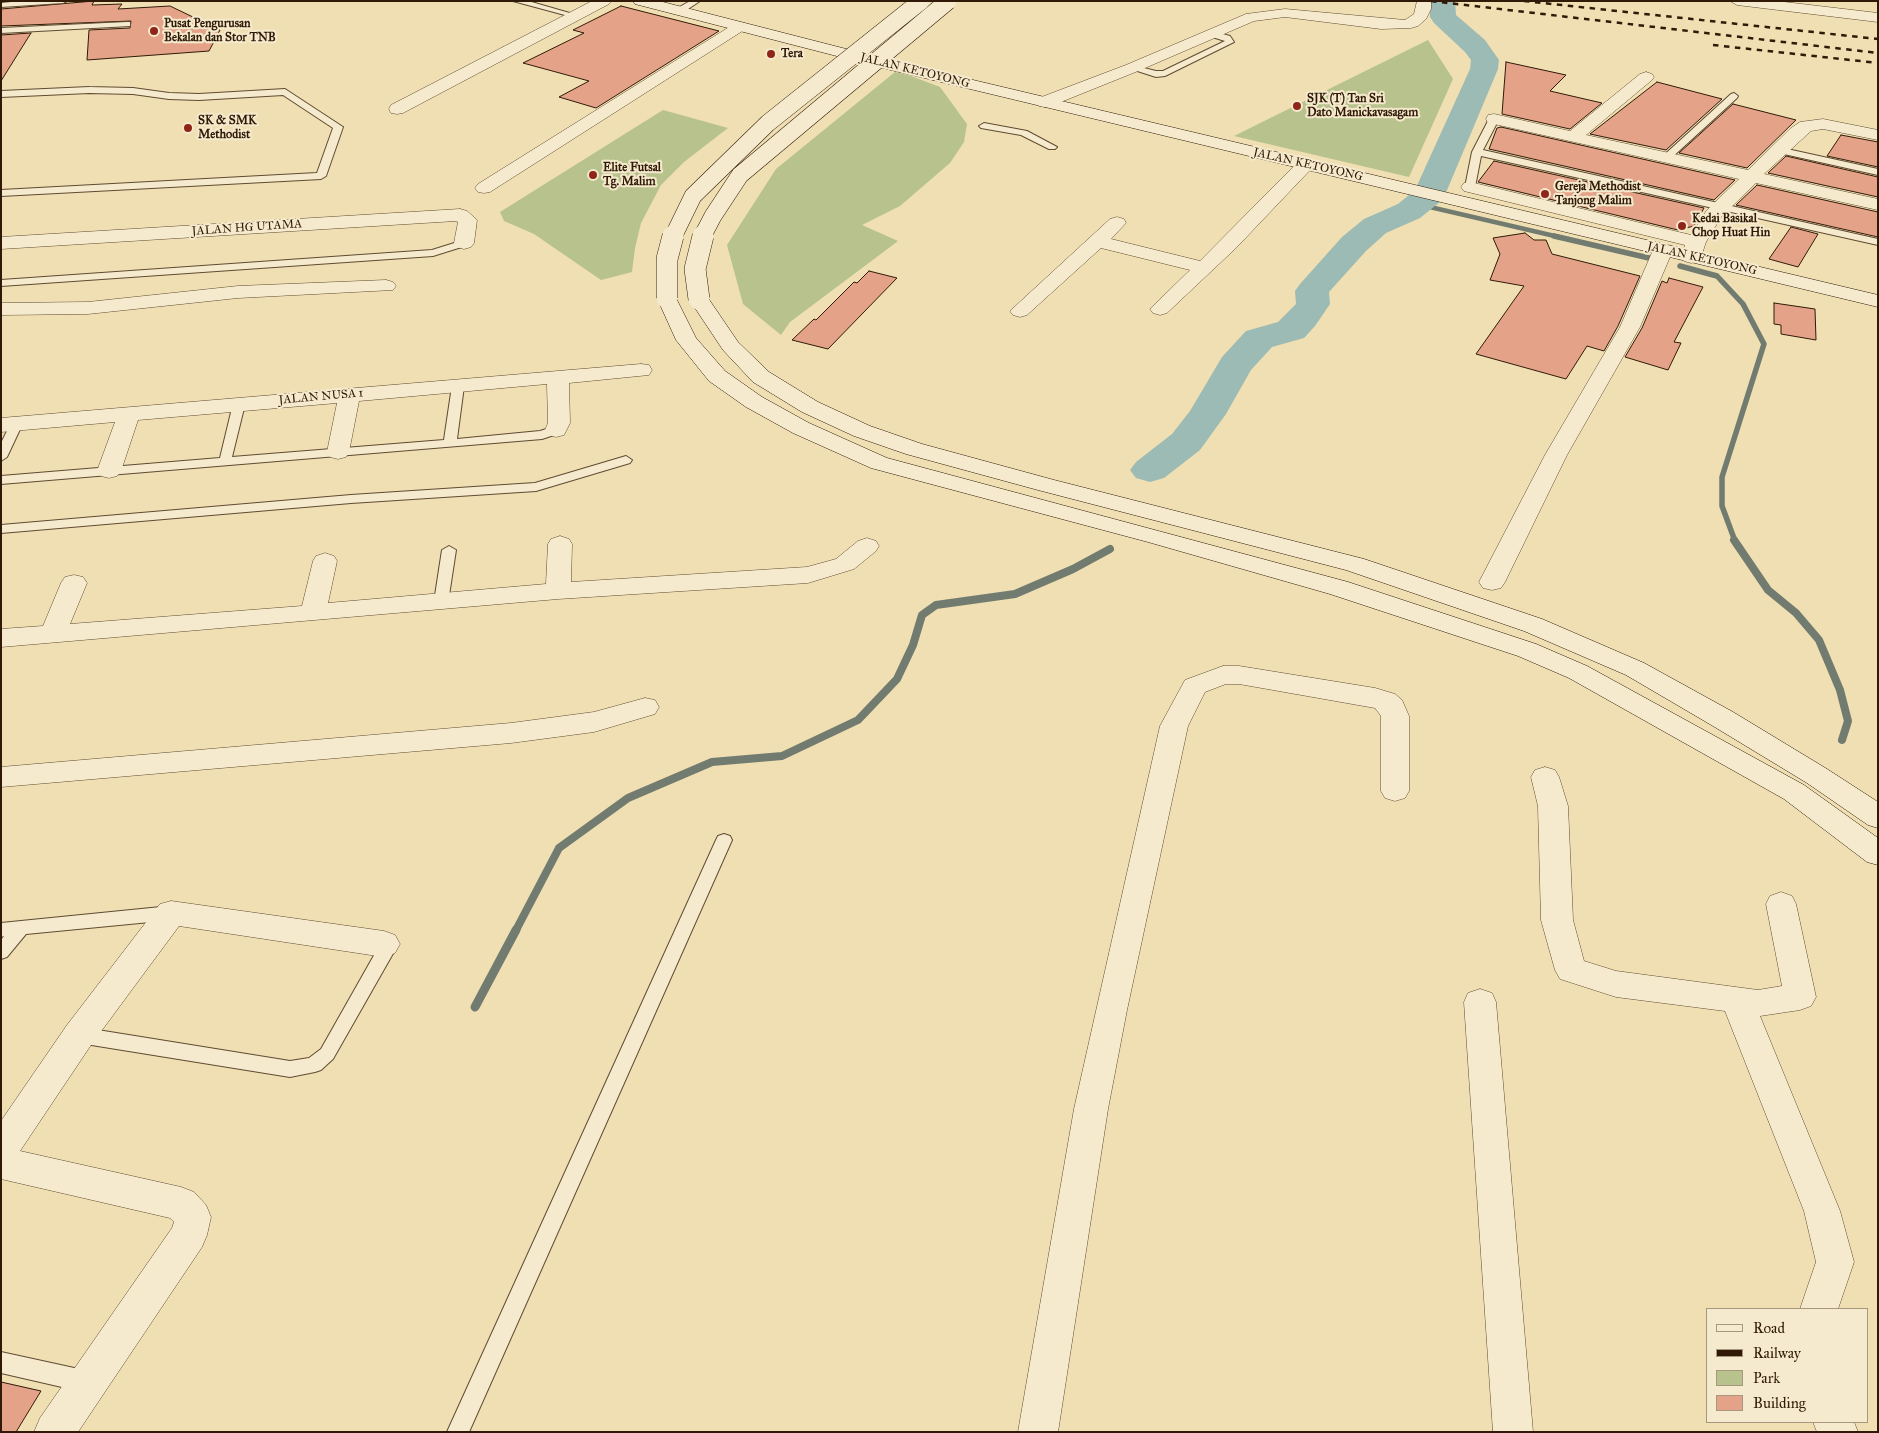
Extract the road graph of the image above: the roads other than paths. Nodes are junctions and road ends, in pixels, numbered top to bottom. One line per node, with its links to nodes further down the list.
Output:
1 (63, 1): 10 (lane)
2 (517, 1): 12 (lane)
3 (604, 1): 12 (street)
4 (640, 1): 11 (street, JALAN KETOYONG)
5 (696, 1): 11 (lane)
6 (920, 1): 86 (street, bridge)
7 (948, 1): 84 (street, bridge)
8 (1424, 1): 20 (street)
9 (1737, 1): 13 (street)
10 (1, 5)
11 (679, 11): 15 (street, JALAN KETOYONG)
12 (576, 16): 21 (street)
13 (1878, 18)
14 (127, 24): 16 (lane)
15 (740, 27): 20 (street, JALAN KETOYONG); 33 (street)
16 (1, 31)
17 (1646, 78): 25 (street)
18 (1, 94): 34 (lane)
19 (1734, 96): 29 (lane)
20 (1045, 102): 30 (street, JALAN KETOYONG)
21 (397, 109)
22 (1494, 119): 25 (street); 28 (lane)
23 (984, 126): 26 (lane)
24 (1878, 136): 27 (street)
25 (1573, 137): 29 (street)
26 (1052, 148)
27 (1778, 150): 31 (lane); 32 (street)
28 (1478, 152): 35 (lane); 37 (lane)
29 (1666, 158): 32 (street)
30 (1306, 164): 35 (street, JALAN KETOYONG); 46 (street)
31 (1878, 172)
32 (1752, 177): 36 (street); 37 (street)
33 (484, 188)
34 (1, 193)
35 (1465, 194): 43 (street); 44 (street, JALAN KETOYONG)
36 (1878, 205)
37 (1722, 207): 41 (lane); 43 (street)
38 (1117, 223): 39 (street)
39 (1098, 241): 46 (street); 52 (street)
40 (464, 242): 42 (street, JALAN HG UTAMA); 47 (lane)
41 (1878, 242)
42 (7, 243): 45 (street)
43 (1694, 249): 44 (street, JALAN KETOYONG); 49 (street, JALAN KETOYONG)
44 (1664, 250): 73 (street)
45 (1, 262)
46 (1204, 268): 51 (street)
47 (1, 283)
48 (386, 286): 50 (street)
49 (1878, 301)
50 (1, 309)
51 (1160, 309)
52 (1020, 311)
53 (641, 370): 54 (street, JALAN NUSA 1)
54 (558, 377): 55 (street, JALAN NUSA 1); 60 (street)
55 (458, 386): 56 (street, JALAN NUSA 1); 61 (lane)
56 (349, 395): 57 (street, JALAN NUSA 1); 62 (street)
57 (239, 404): 58 (street, JALAN NUSA 1); 65 (lane)
58 (129, 414): 59 (street, JALAN NUSA 1); 66 (street)
59 (9, 424): 63 (lane)
60 (556, 430): 61 (lane)
61 (450, 443): 62 (lane)
62 (338, 452): 65 (lane)
63 (1, 456)
64 (626, 460): 68 (lane)
65 (224, 462): 66 (lane)
66 (109, 471): 67 (lane)
67 (1, 480)
68 (1, 529)
69 (560, 544): 75 (street)
70 (867, 546): 75 (street)
71 (449, 550): 76 (lane)
72 (325, 561): 77 (street)
73 (1492, 582)
74 (74, 583): 78 (street)
75 (558, 591): 76 (street)
76 (441, 602): 77 (street)
77 (313, 613): 78 (street)
78 (53, 633): 79 (street)
79 (1, 638)
80 (645, 707): 81 (street)
81 (1, 777)
82 (1545, 777): 93 (street)
83 (1395, 791): 103 (street)
84 (1878, 817)
85 (724, 840): 102 (lane)
86 (1878, 854)
87 (1781, 904): 93 (street)
88 (171, 913): 89 (lane); 91 (street); 95 (street)
89 (21, 928): 90 (lane); 92 (lane)
90 (1, 930)
91 (384, 944): 95 (lane)
92 (1, 952)
93 (1737, 999): 98 (street)
94 (1480, 1002): 104 (street)
95 (79, 1035): 96 (street)
96 (1, 1151)
97 (1, 1164): 100 (street)
98 (1819, 1308)
99 (1, 1362): 100 (lane)
100 (88, 1382): 101 (street)
101 (54, 1432)
102 (458, 1432)
103 (1038, 1432)
104 (1513, 1432)

